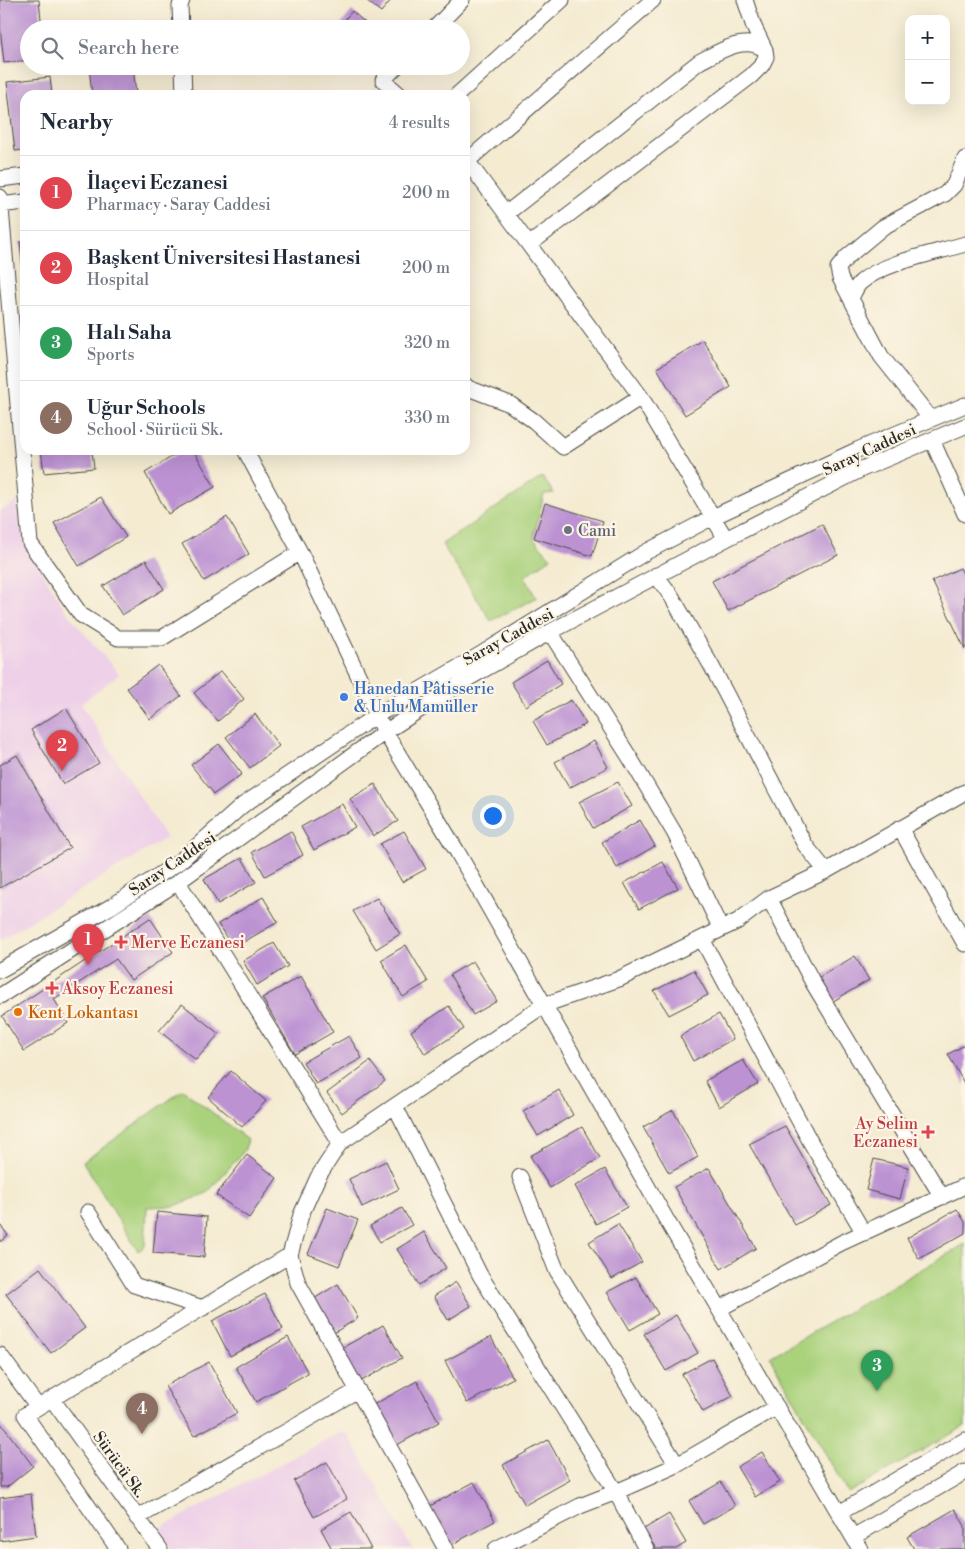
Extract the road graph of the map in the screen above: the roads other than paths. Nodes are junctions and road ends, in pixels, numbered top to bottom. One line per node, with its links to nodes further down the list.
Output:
1 (182, 0): 6 (street)
2 (462, 0): 7 (street)
3 (562, 0): 13 (street)
4 (653, 0): 14 (street)
5 (745, 0): 8 (street)
6 (181, 20)
7 (443, 20)
8 (765, 50): 21 (street); 22 (street)
9 (183, 75): 11 (street)
10 (388, 75): 12 (street)
11 (184, 90)
12 (394, 90)
13 (463, 90)
14 (470, 157)
15 (965, 159): 24 (street)
16 (470, 165): 21 (street)
17 (20, 177): 18 (street)
18 (0, 179)
19 (0, 202): 20 (street); 30 (street)
20 (20, 202)
21 (507, 213): 22 (street)
22 (530, 244): 26 (street)
23 (965, 244): 24 (street)
24 (851, 298): 28 (street)
25 (470, 389): 26 (street)
26 (642, 397): 35 (street)
27 (965, 406): 28 (street, Saray Caddesi)
28 (931, 420): 35 (street, Saray Caddesi)
29 (965, 426): 31 (street, Saray Caddesi)
30 (20, 429)
31 (932, 440): 34 (street); 36 (street, Saray Caddesi)
32 (22, 455): 37 (street)
33 (250, 455): 37 (street)
34 (965, 514)
35 (713, 517): 36 (street); 40 (street, Saray Caddesi)
36 (726, 539): 38 (street, Saray Caddesi)
37 (300, 552): 40 (street)
38 (656, 575): 39 (street, Saray Caddesi); 44 (street)
39 (550, 632): 41 (street, Saray Caddesi); 47 (street)
40 (377, 715): 41 (street); 50 (street, Saray Caddesi)
41 (385, 732): 45 (street, Saray Caddesi); 52 (street)
42 (965, 792): 43 (street)
43 (900, 828): 44 (street); 49 (street)
44 (826, 871): 46 (street)
45 (178, 882): 51 (street, Saray Caddesi); 54 (street)
46 (769, 898): 47 (street); 57 (street)
47 (722, 929): 48 (street)
48 (702, 939): 52 (street); 59 (street)
49 (965, 944)
50 (0, 970)
51 (0, 996)
52 (544, 1005): 53 (street); 62 (street)
53 (395, 1106): 54 (street); 71 (street)
54 (340, 1143): 60 (street)
55 (520, 1177): 69 (street)
56 (965, 1186): 57 (street)
57 (942, 1197): 59 (street)
58 (88, 1212): 61 (street)
59 (864, 1233): 62 (street)
60 (290, 1256): 61 (street); 64 (street)
61 (203, 1308): 65 (street)
62 (719, 1309): 67 (street)
63 (0, 1355): 66 (street)
64 (358, 1390): 73 (street); 78 (street)
65 (52, 1399): 66 (street); 73 (street, Sürücü Sk.)
66 (38, 1407): 76 (street)
67 (776, 1407): 69 (street); 72 (street)
68 (965, 1440): 72 (street)
69 (677, 1465): 71 (street)
70 (965, 1472): 75 (street)
71 (616, 1492): 74 (street); 80 (street)
72 (839, 1513): 75 (street)
73 (137, 1518): 77 (street, Sürücü Sk.)
74 (522, 1543): 79 (street)
75 (857, 1543)
76 (118, 1549)
77 (160, 1549)
78 (446, 1549)
79 (496, 1549)
80 (646, 1549)

